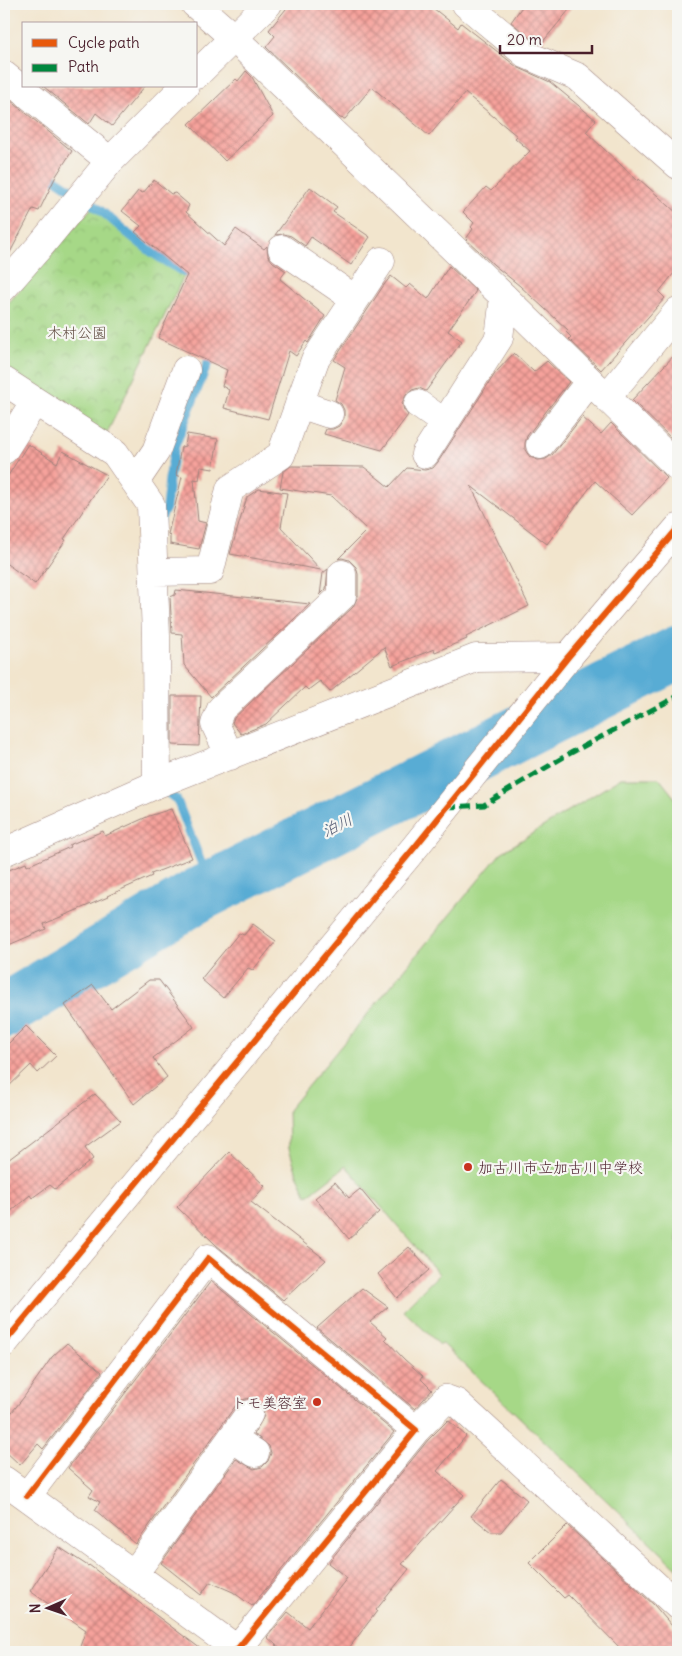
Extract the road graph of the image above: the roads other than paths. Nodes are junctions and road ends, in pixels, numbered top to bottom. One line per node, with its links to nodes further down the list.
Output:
1 (195, 4): 4 (street)
2 (268, 4): 4 (street)
3 (475, 7): 9 (street)
4 (234, 38): 5 (street); 13 (street)
5 (198, 73)
6 (4, 75): 8 (street)
7 (183, 88): 8 (street)
8 (110, 161): 12 (street)
9 (678, 165)
10 (282, 249): 14 (street)
11 (381, 261): 14 (street)
12 (4, 287)
13 (504, 297): 18 (street); 23 (street)
14 (355, 300): 20 (street)
15 (678, 311): 18 (street)
16 (186, 370): 28 (street)
17 (4, 381): 19 (street)
18 (599, 389): 24 (street); 27 (street)
19 (35, 401): 25 (street); 28 (street)
20 (299, 404): 22 (street); 30 (street)
21 (418, 404): 23 (street)
22 (329, 414)
23 (445, 422): 26 (street)
24 (540, 445)
25 (4, 450)
26 (425, 454)
27 (678, 467)
28 (135, 482): 30 (street)
29 (678, 528): 32 (street)
30 (154, 572): 34 (street)
31 (342, 574): 33 (street)
32 (568, 657): 33 (street); 36 (street)
33 (230, 756): 34 (street)
34 (156, 784): 35 (street)
35 (4, 852)
36 (4, 1343)
37 (249, 1414): 39 (street)
38 (416, 1430): 42 (street); 44 (street); 45 (street)
39 (232, 1438): 40 (street); 43 (street)
40 (255, 1453)
41 (4, 1480): 42 (street)
42 (27, 1496): 43 (street)
43 (134, 1574): 45 (street)
44 (678, 1606)
45 (238, 1652)

